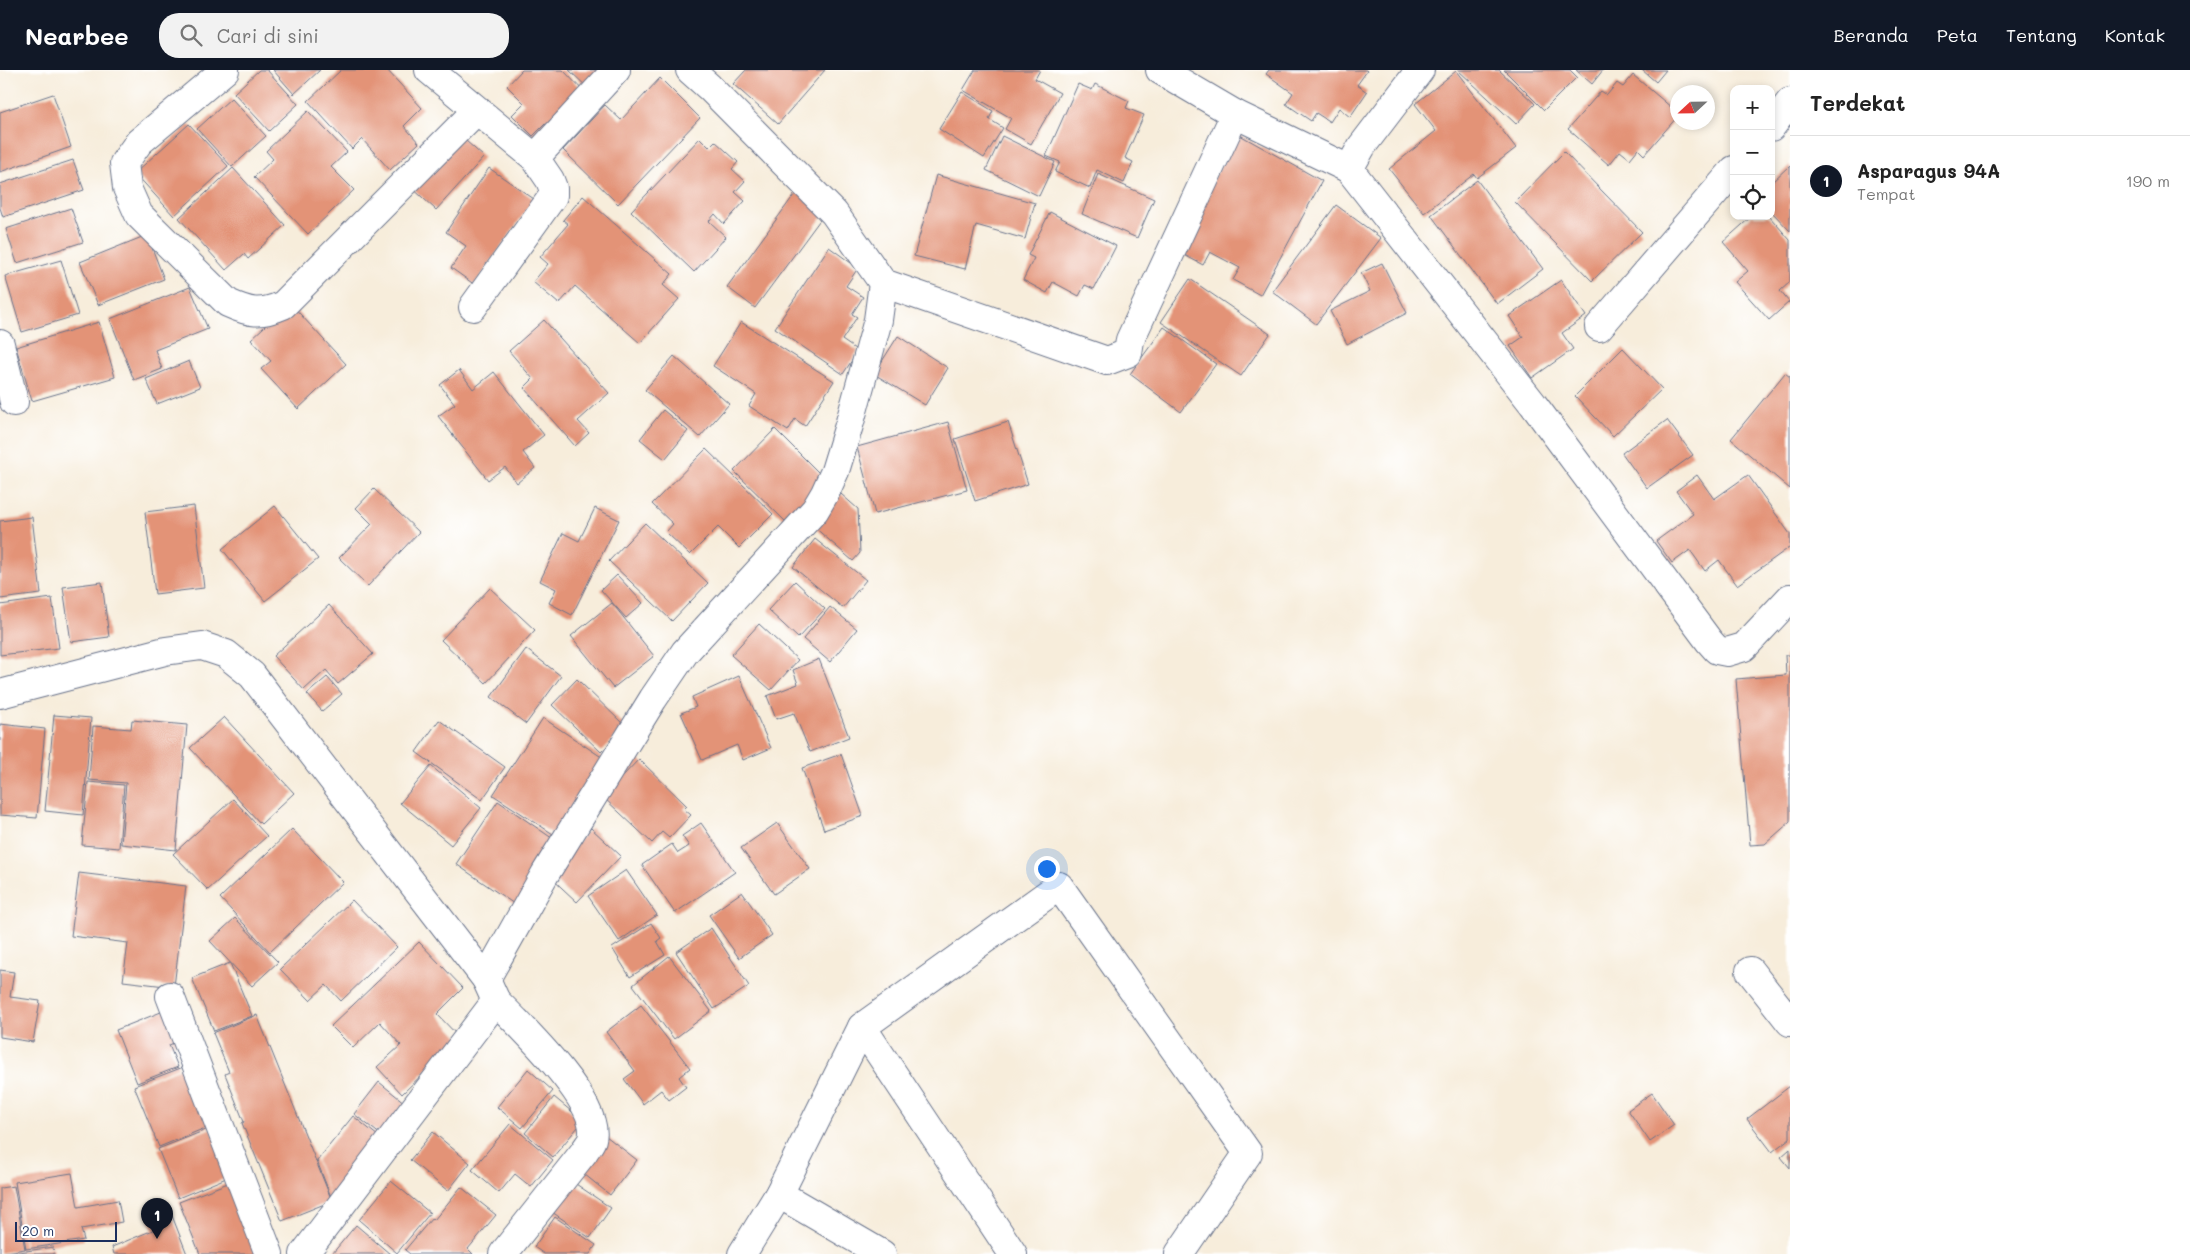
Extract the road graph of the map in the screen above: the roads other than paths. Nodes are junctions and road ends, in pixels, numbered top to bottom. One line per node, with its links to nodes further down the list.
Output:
1 (225, 70): 8 (street)
2 (429, 70): 8 (street)
3 (616, 70): 11 (street)
4 (1160, 70): 9 (street)
5 (1420, 70): 12 (street)
6 (708, 76): 14 (street)
7 (1790, 102): 10 (street)
8 (476, 111): 11 (street)
9 (1235, 114): 12 (street); 14 (street)
10 (1775, 122)
11 (535, 158): 15 (street)
12 (1349, 169): 19 (street)
13 (1730, 175): 16 (street)
14 (883, 282): 22 (street)
15 (473, 307)
16 (1599, 327)
17 (0, 344): 18 (street)
18 (14, 402)
19 (1790, 598)
20 (0, 694): 22 (street)
21 (1750, 971): 24 (street)
22 (491, 990): 28 (street); 29 (street)
23 (170, 996): 27 (street)
24 (1790, 1022)
25 (862, 1027): 26 (street); 32 (street); 33 (street)
26 (779, 1194): 30 (street); 31 (street)
27 (269, 1254)
28 (304, 1254)
29 (504, 1254)
30 (742, 1254)
31 (882, 1254)
32 (1013, 1254)
33 (1179, 1254)

